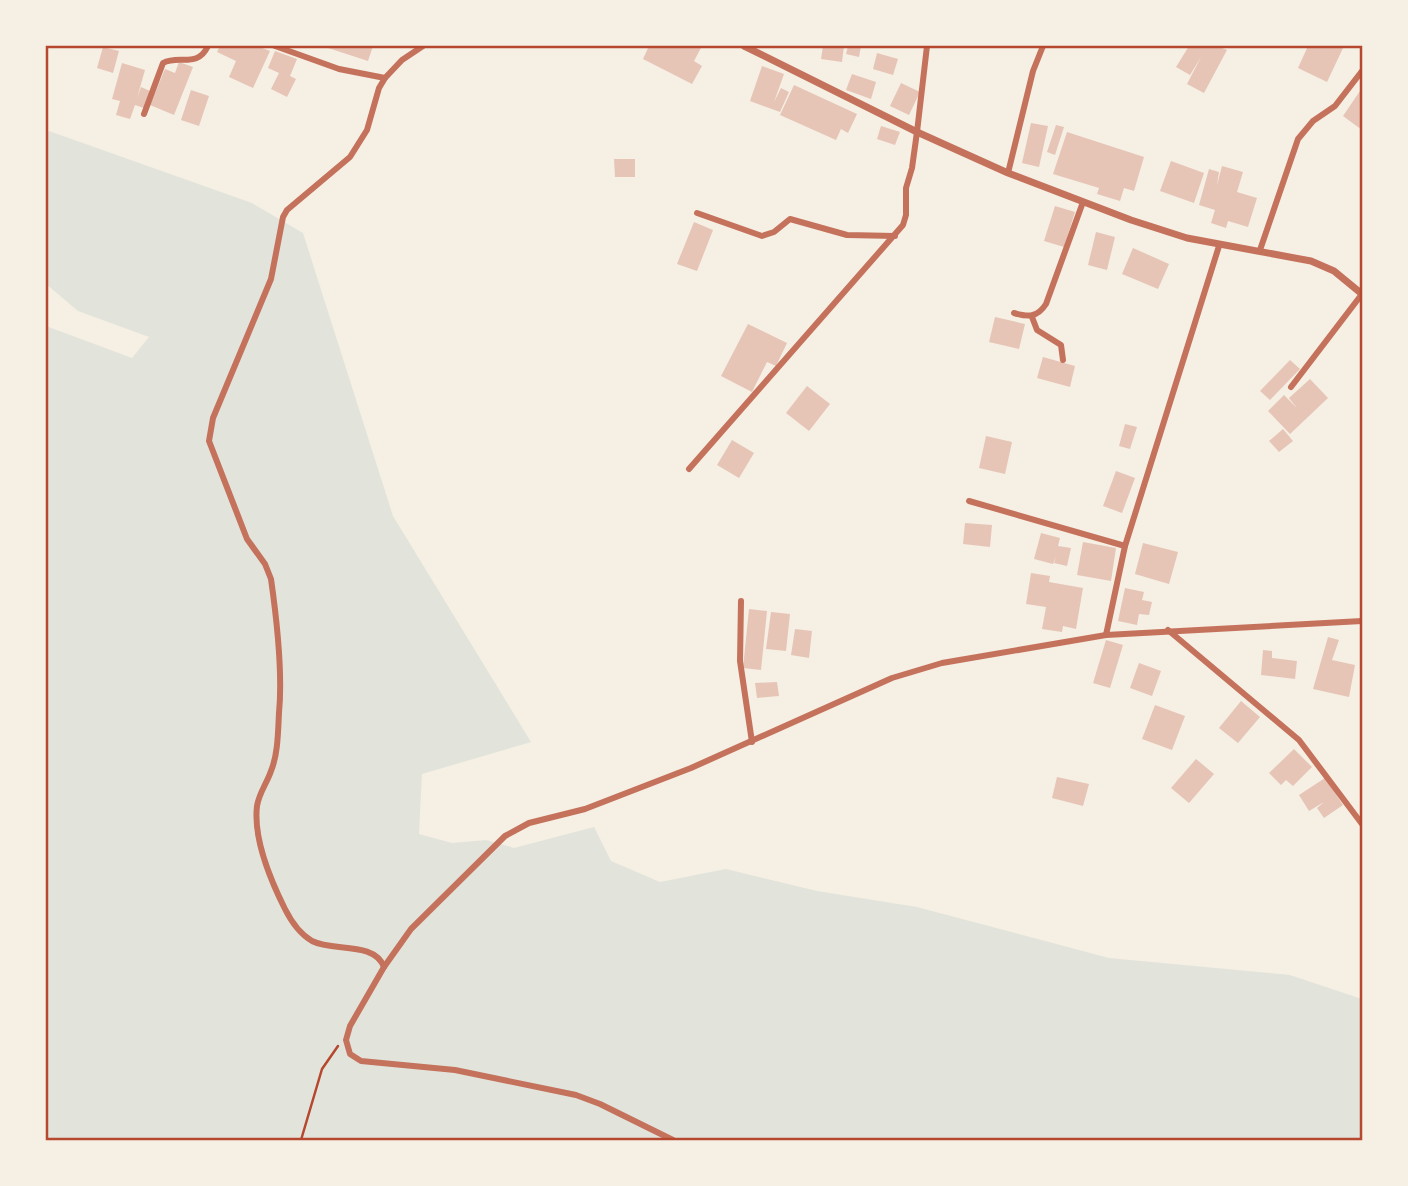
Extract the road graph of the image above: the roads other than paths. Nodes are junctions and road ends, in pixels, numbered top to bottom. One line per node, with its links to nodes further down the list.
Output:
1 (208, 46): 9 (street)
2 (275, 46): 8 (street)
3 (423, 46): 8 (street)
4 (744, 46): 10 (street)
5 (927, 46): 10 (street)
6 (1043, 46): 11 (street)
7 (1363, 71): 16 (street)
8 (385, 78): 31 (street)
9 (144, 114)
10 (918, 132): 11 (street); 14 (street)
11 (1008, 173): 12 (street)
12 (1083, 202): 15 (street); 19 (street)
13 (697, 214): 14 (street)
14 (895, 236): 22 (street)
15 (1219, 246): 16 (street); 24 (street)
16 (1260, 250): 17 (street)
17 (1362, 294): 21 (street)
18 (1014, 313): 19 (street)
19 (1032, 317): 20 (street)
20 (1063, 360)
21 (1292, 387)
22 (689, 469)
23 (969, 501): 24 (street)
24 (1125, 546): 28 (street)
25 (741, 601): 29 (street)
26 (1363, 621): 27 (street)
27 (1168, 630): 28 (street); 30 (street)
28 (1106, 635): 29 (street)
29 (752, 742): 31 (street)
30 (1363, 824)
31 (384, 967): 32 (street)
32 (673, 1140)

